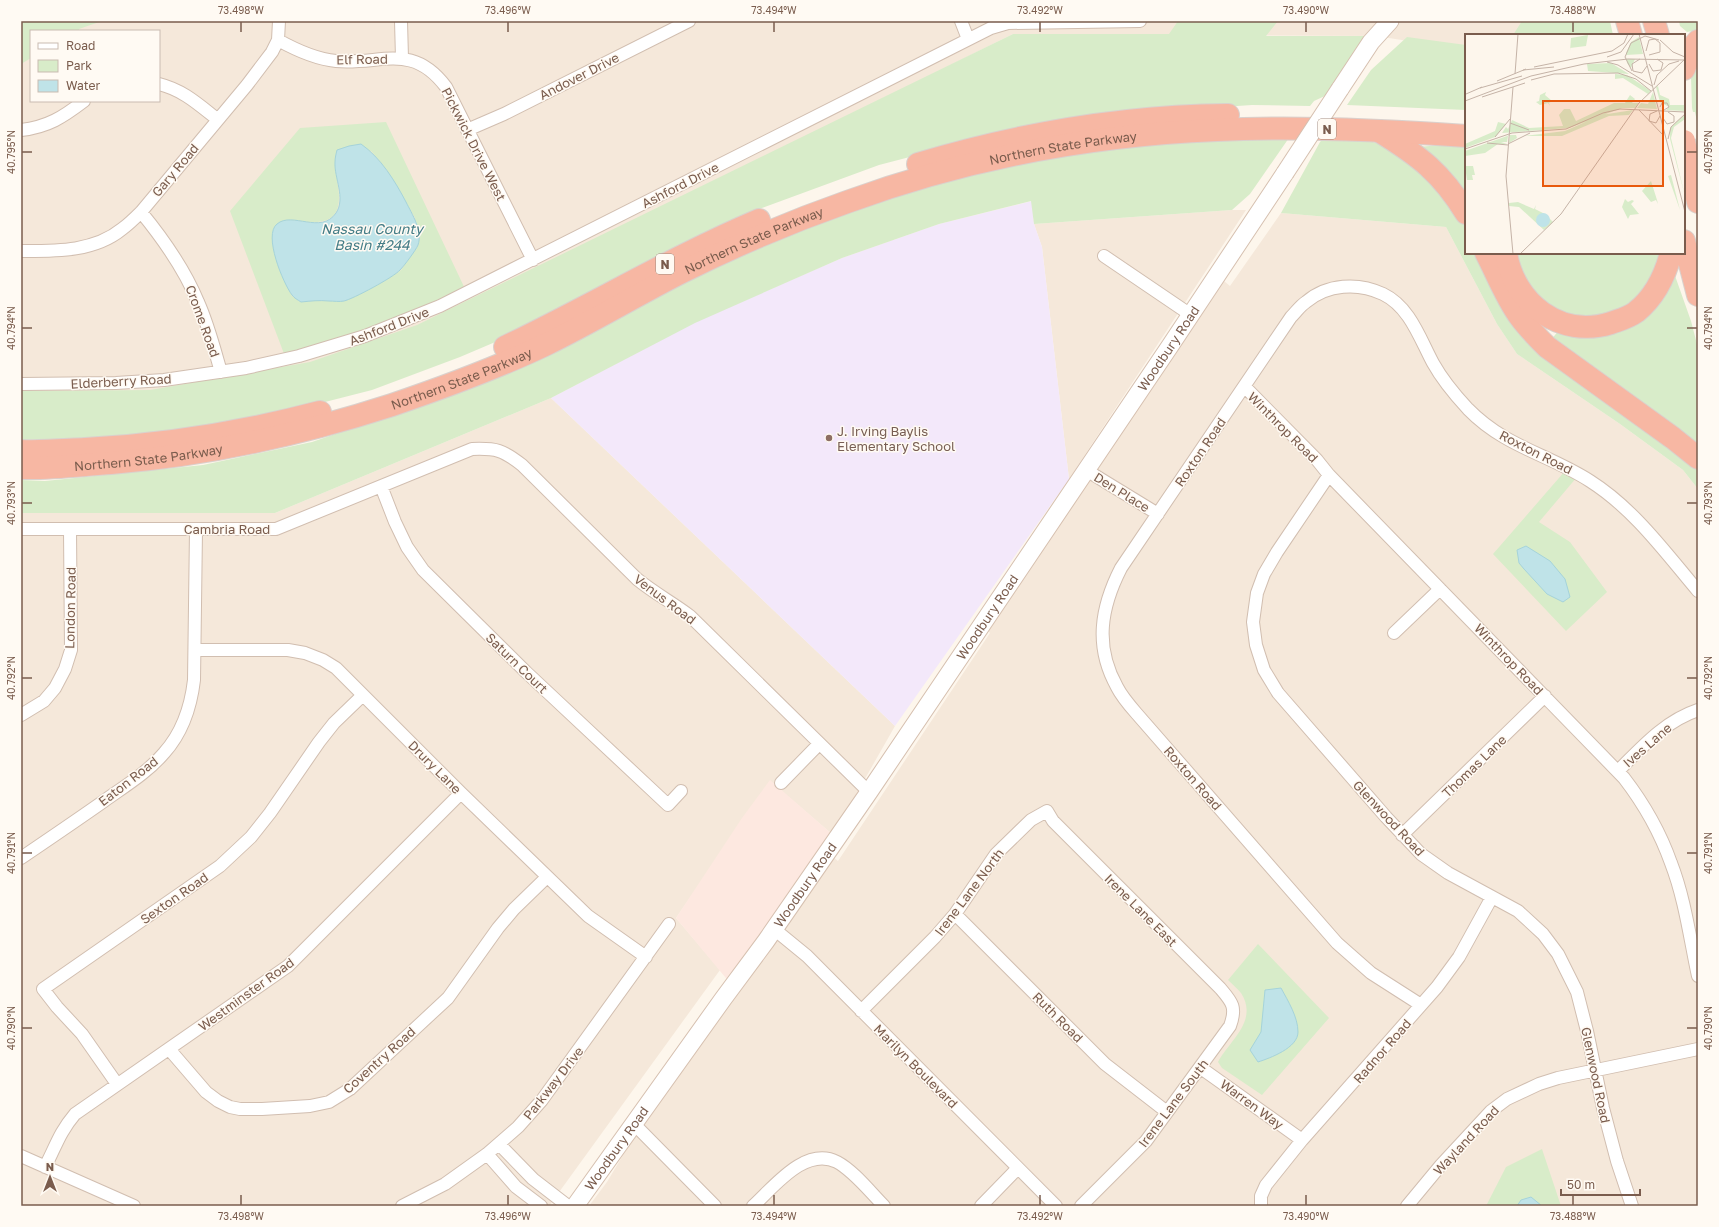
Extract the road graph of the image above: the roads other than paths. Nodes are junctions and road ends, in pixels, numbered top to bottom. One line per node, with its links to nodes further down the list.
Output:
1 (279, 21): 13 (street, Gary Road)
2 (401, 21): 15 (street)
3 (690, 21): 22 (street, Andover Drive)
4 (961, 21): 12 (street)
5 (1140, 21): 9 (street, Ashford Drive)
6 (1390, 21): 41 (main road, Woodbury Road, bridge)
7 (1627, 21): 10 (highway)
8 (1654, 21): 11 (highway)
9 (1071, 22): 12 (street, Ashford Drive)
10 (1631, 34)
11 (1658, 34)
12 (968, 38): 39 (street, Ashford Drive)
13 (278, 40): 15 (street, Elf Road); 19 (street, Gary Road)
14 (1698, 41): 16 (highway)
15 (402, 58): 22 (street, Pickwick Drive West)
16 (1685, 66)
17 (160, 84): 19 (street)
18 (83, 102): 21 (street)
19 (217, 119): 32 (street, Gary Road)
20 (1465, 122): 46 (highway, Northern State Parkway / N)
21 (21, 130)
22 (467, 130): 39 (street, Pickwick Drive West)
23 (1378, 130): 24 (highway, Northern State Parkway / N); 31 (highway); 48 (highway, Northern State Parkway / N)
24 (1465, 136)
25 (1685, 140): 26 (highway)
26 (1698, 141)
27 (1685, 143): 28 (highway, bridge)
28 (1691, 163): 29 (highway); 30 (highway)
29 (1698, 195)
30 (1698, 202)
31 (1465, 211)
32 (141, 212): 34 (street, Gary Road); 42 (street, Crome Road)
33 (1685, 245): 40 (highway)
34 (21, 251)
35 (1486, 254): 47 (highway)
36 (1506, 254): 37 (highway)
37 (1671, 254)
38 (1104, 256): 41 (street)
39 (533, 260): 42 (street, Ashford Drive)
40 (1698, 294)
41 (1191, 315): 49 (main road, Woodbury Road)
42 (221, 372): 43 (street, Elderberry Road)
43 (21, 384)
44 (1244, 387): 50 (street, Winthrop Road); 52 (street, Roxton Road); 57 (street, Roxton Road)
45 (489, 448): 51 (street, Cambria Road); 64 (street, Venus Road)
46 (21, 451)
47 (1698, 458)
48 (21, 468)
49 (1086, 470): 52 (street, Den Place); 68 (main road, Woodbury Road)
50 (1329, 475): 56 (street, Winthrop Road); 71 (street, Glenwood Road)
51 (381, 486): 55 (street, Cambria Road); 67 (street, Saturn Court)
52 (1158, 514): 80 (street, Roxton Road)
53 (21, 530): 54 (street, Cambria Road)
54 (70, 530): 55 (street, Cambria Road); 63 (street, London Road)
55 (196, 530): 59 (street, Eaton Road)
56 (1440, 589): 58 (street); 61 (street, Winthrop Road)
57 (1698, 591)
58 (1394, 632)
59 (195, 650): 60 (street, Drury Lane); 72 (street, Eaton Road)
60 (363, 695): 69 (street, Drury Lane); 87 (street, Sexton Road)
61 (1545, 696): 65 (street, Winthrop Road); 71 (street, Thomas Lane)
62 (1698, 710): 65 (street, Ives Lane)
63 (21, 715)
64 (819, 744): 66 (street); 68 (street, Venus Road)
65 (1618, 771): 79 (street, Winthrop Road)
66 (781, 783)
67 (681, 791)
68 (869, 792): 77 (main road, Woodbury Road)
69 (461, 793): 73 (street, Drury Lane); 83 (street, Westminster Road)
70 (1047, 811): 75 (street, Irene Lane North); 81 (street, Irene Lane East)
71 (1402, 835): 74 (street, Glenwood Road)
72 (21, 858)
73 (547, 877): 78 (street, Drury Lane); 83 (street, Coventry Road)
74 (1492, 897): 80 (street, Radnor Road); 86 (street, Glenwood Road)
75 (955, 914): 82 (street, Irene Lane North); 88 (street, Ruth Road)
76 (669, 924): 78 (street, Parkway Drive)
77 (774, 930): 82 (street, Marilyn Boulevard); 89 (main road, Woodbury Road)
78 (646, 957): 91 (street, Parkway Drive)
79 (1698, 976)
80 (1421, 1005): 90 (street, Radnor Road)
81 (1234, 1009): 85 (street, Irene Lane South)
82 (861, 1011): 95 (street, Marilyn Boulevard)
83 (169, 1049): 87 (street, Westminster Road)
84 (1698, 1049): 86 (street, Wayland Road)
85 (1201, 1068): 88 (street, Irene Lane South); 90 (street, Warren Way)
86 (1595, 1070): 108 (street, Wayland Road); 109 (street, Glenwood Road)
87 (118, 1084): 94 (street, Westminster Road)
88 (1167, 1112): 107 (street, Irene Lane South)
89 (634, 1123): 101 (main road, Woodbury Road); 102 (street)
90 (1302, 1140): 96 (street, Radnor Road)
91 (499, 1144): 92 (street, Parkway Drive); 100 (street)
92 (487, 1154): 98 (street, Parkway Drive); 99 (street)
93 (21, 1156): 94 (street)
94 (45, 1167): 97 (street)
95 (1018, 1168): 105 (street); 106 (street, Marilyn Boulevard)
96 (1261, 1201)
97 (134, 1206)
98 (402, 1206)
99 (540, 1206)
100 (568, 1206)
101 (575, 1206)
102 (715, 1206)
103 (753, 1206): 104 (street)
104 (884, 1206)
105 (980, 1206)
106 (1056, 1206)
107 (1081, 1206)
108 (1407, 1206)
109 (1632, 1206)

